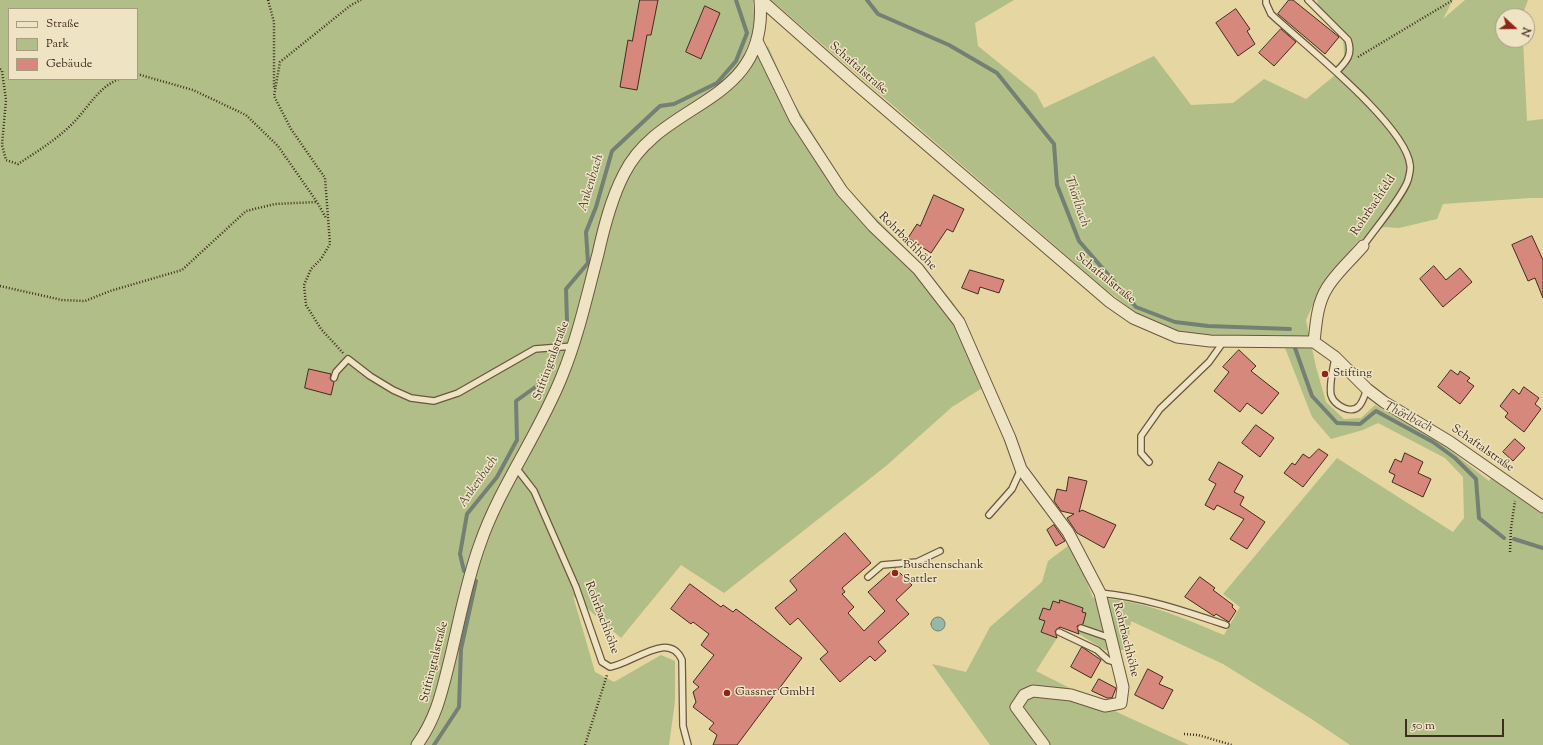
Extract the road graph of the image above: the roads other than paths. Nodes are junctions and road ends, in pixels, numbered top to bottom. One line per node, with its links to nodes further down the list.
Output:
1 (760, 0): 4 (street, Stiftingtalstraße); 7 (street, Schaftalstraße)
2 (1266, 0): 5 (lane, Rohrbachfeld)
3 (1308, 0): 5 (lane)
4 (757, 41): 9 (street, Stiftingtalstraße); 15 (street, Rohrbachhöhe)
5 (1337, 71): 6 (lane, Rohrbachfeld)
6 (1363, 246): 8 (street, Rohrbachfeld)
7 (1225, 341): 8 (street, Schaftalstraße); 13 (lane)
8 (1314, 342): 10 (street, Schaftalstraße)
9 (574, 346): 11 (lane); 14 (street, Stiftingtalstraße)
10 (1335, 357): 12 (street, Schaftalstraße); 12 (lane)
11 (334, 378)
12 (1367, 389): 16 (street, Schaftalstraße)
13 (1149, 462)
14 (517, 468): 26 (street, Stiftingtalstraße); 27 (lane, Rohrbachhöhe)
15 (1021, 469): 17 (lane); 20 (street, Rohrbachhöhe)
16 (1543, 507)
17 (989, 515)
18 (940, 552): 19 (lane)
19 (868, 577)
20 (1100, 593): 21 (lane); 24 (street, Rohrbachhöhe)
21 (1226, 624)
22 (1081, 628): 24 (lane)
23 (1059, 632): 25 (lane)
24 (1111, 638): 25 (street, Rohrbachhöhe)
25 (1117, 663): 28 (street, Rohrbachhöhe)
26 (417, 745)
27 (688, 745)
28 (1044, 745)

